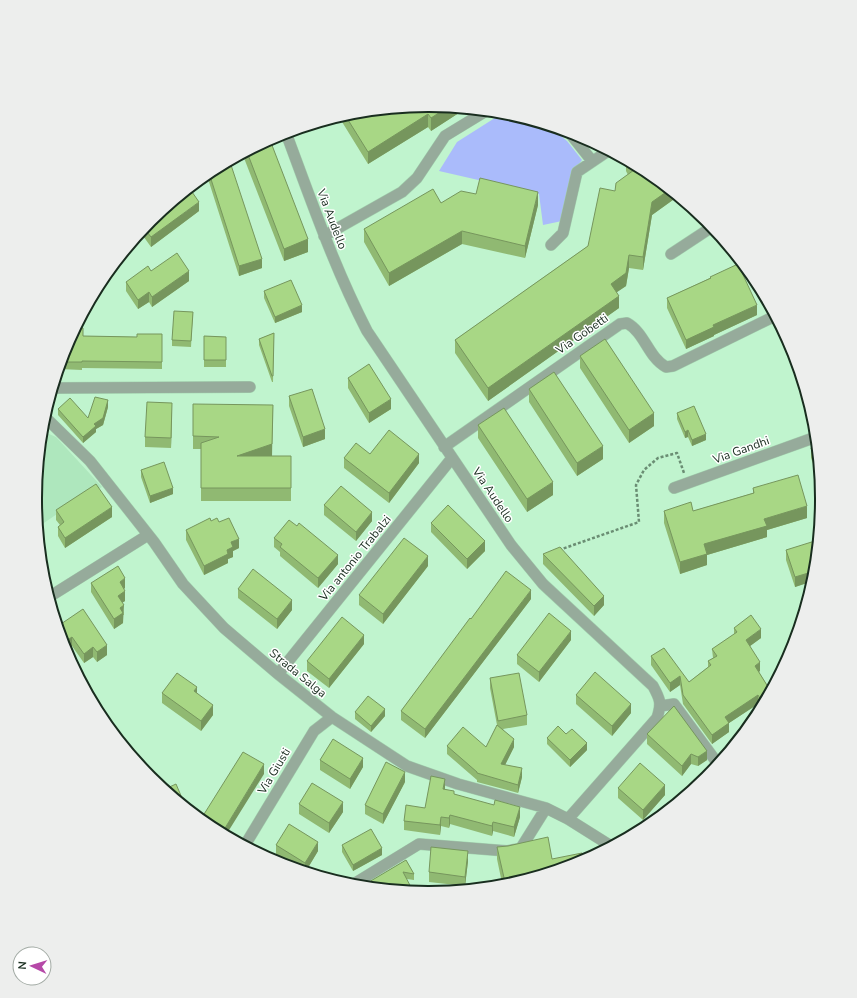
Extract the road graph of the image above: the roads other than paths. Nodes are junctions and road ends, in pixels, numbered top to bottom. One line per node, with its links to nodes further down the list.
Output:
1 (478, 116): 7 (street)
2 (288, 139): 7 (street, Via Audello)
3 (577, 143): 5 (street)
4 (603, 154): 5 (street)
5 (592, 161): 8 (street)
6 (706, 231): 9 (street)
7 (324, 236): 15 (street, Via Audello)
8 (551, 246)
9 (671, 254)
10 (770, 319): 15 (street, Via Gobetti)
11 (250, 387): 12 (street)
12 (59, 388)
13 (50, 421): 18 (street, Strada Salga)
14 (810, 439): 17 (street, Via Gandhi)
15 (444, 447): 16 (street, Via Audello)
16 (452, 458): 20 (street, Via antonio Trabalzi); 21 (street, Via Audello)
17 (674, 488)
18 (148, 535): 19 (street); 20 (street, Strada Salga)
19 (54, 594)
20 (278, 674): 22 (street, Strada Salga)
21 (661, 706): 23 (street); 25 (street)
22 (332, 717): 24 (street, Strada Salga); 26 (street, Via Giusti)
23 (714, 759)
24 (546, 808): 25 (street, Strada Salga); 28 (street)
25 (568, 819): 27 (street, Strada Salga)
26 (248, 841)
27 (606, 843)
28 (361, 879)

